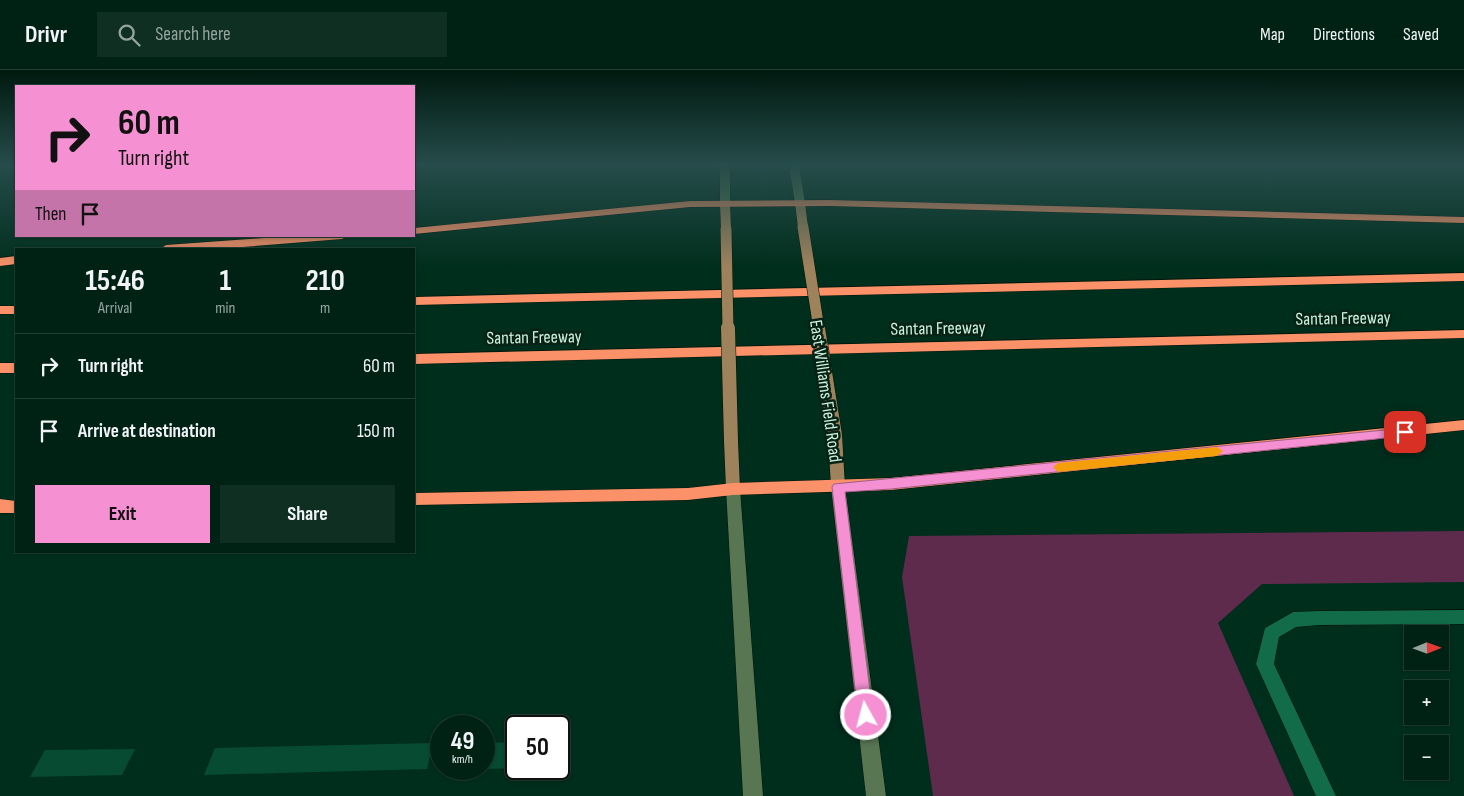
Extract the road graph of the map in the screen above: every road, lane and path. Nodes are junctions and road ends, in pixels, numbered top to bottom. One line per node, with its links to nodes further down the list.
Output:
1 (726, 199): 4 (main road)
2 (799, 199): 3 (main road, East Williams Field Road)
3 (800, 203): 4 (highway); 5 (highway); 6 (main road, East Williams Field Road)
4 (726, 204): 7 (main road); 8 (highway)
5 (1464, 220)
6 (803, 226): 22 (main road, East Williams Field Road, bridge)
7 (726, 229): 23 (main road, bridge)
8 (415, 231)
9 (328, 237): 10 (highway)
10 (180, 248)
11 (15, 260): 12 (highway)
12 (0, 262)
13 (1464, 276): 14 (highway)
14 (415, 301)
15 (0, 310): 16 (highway)
16 (15, 310)
17 (1464, 334): 18 (highway, Santan Freeway)
18 (415, 358)
19 (0, 368): 20 (highway)
20 (15, 368)
21 (1464, 425): 22 (highway)
22 (838, 487): 23 (highway); 29 (main road, East Williams Field Road)
23 (732, 489): 24 (highway); 28 (main road)
24 (415, 499)
25 (0, 506): 26 (highway)
26 (15, 507)
27 (1464, 617): 30 (street)
28 (753, 796)
29 (876, 796)
30 (1326, 796)

